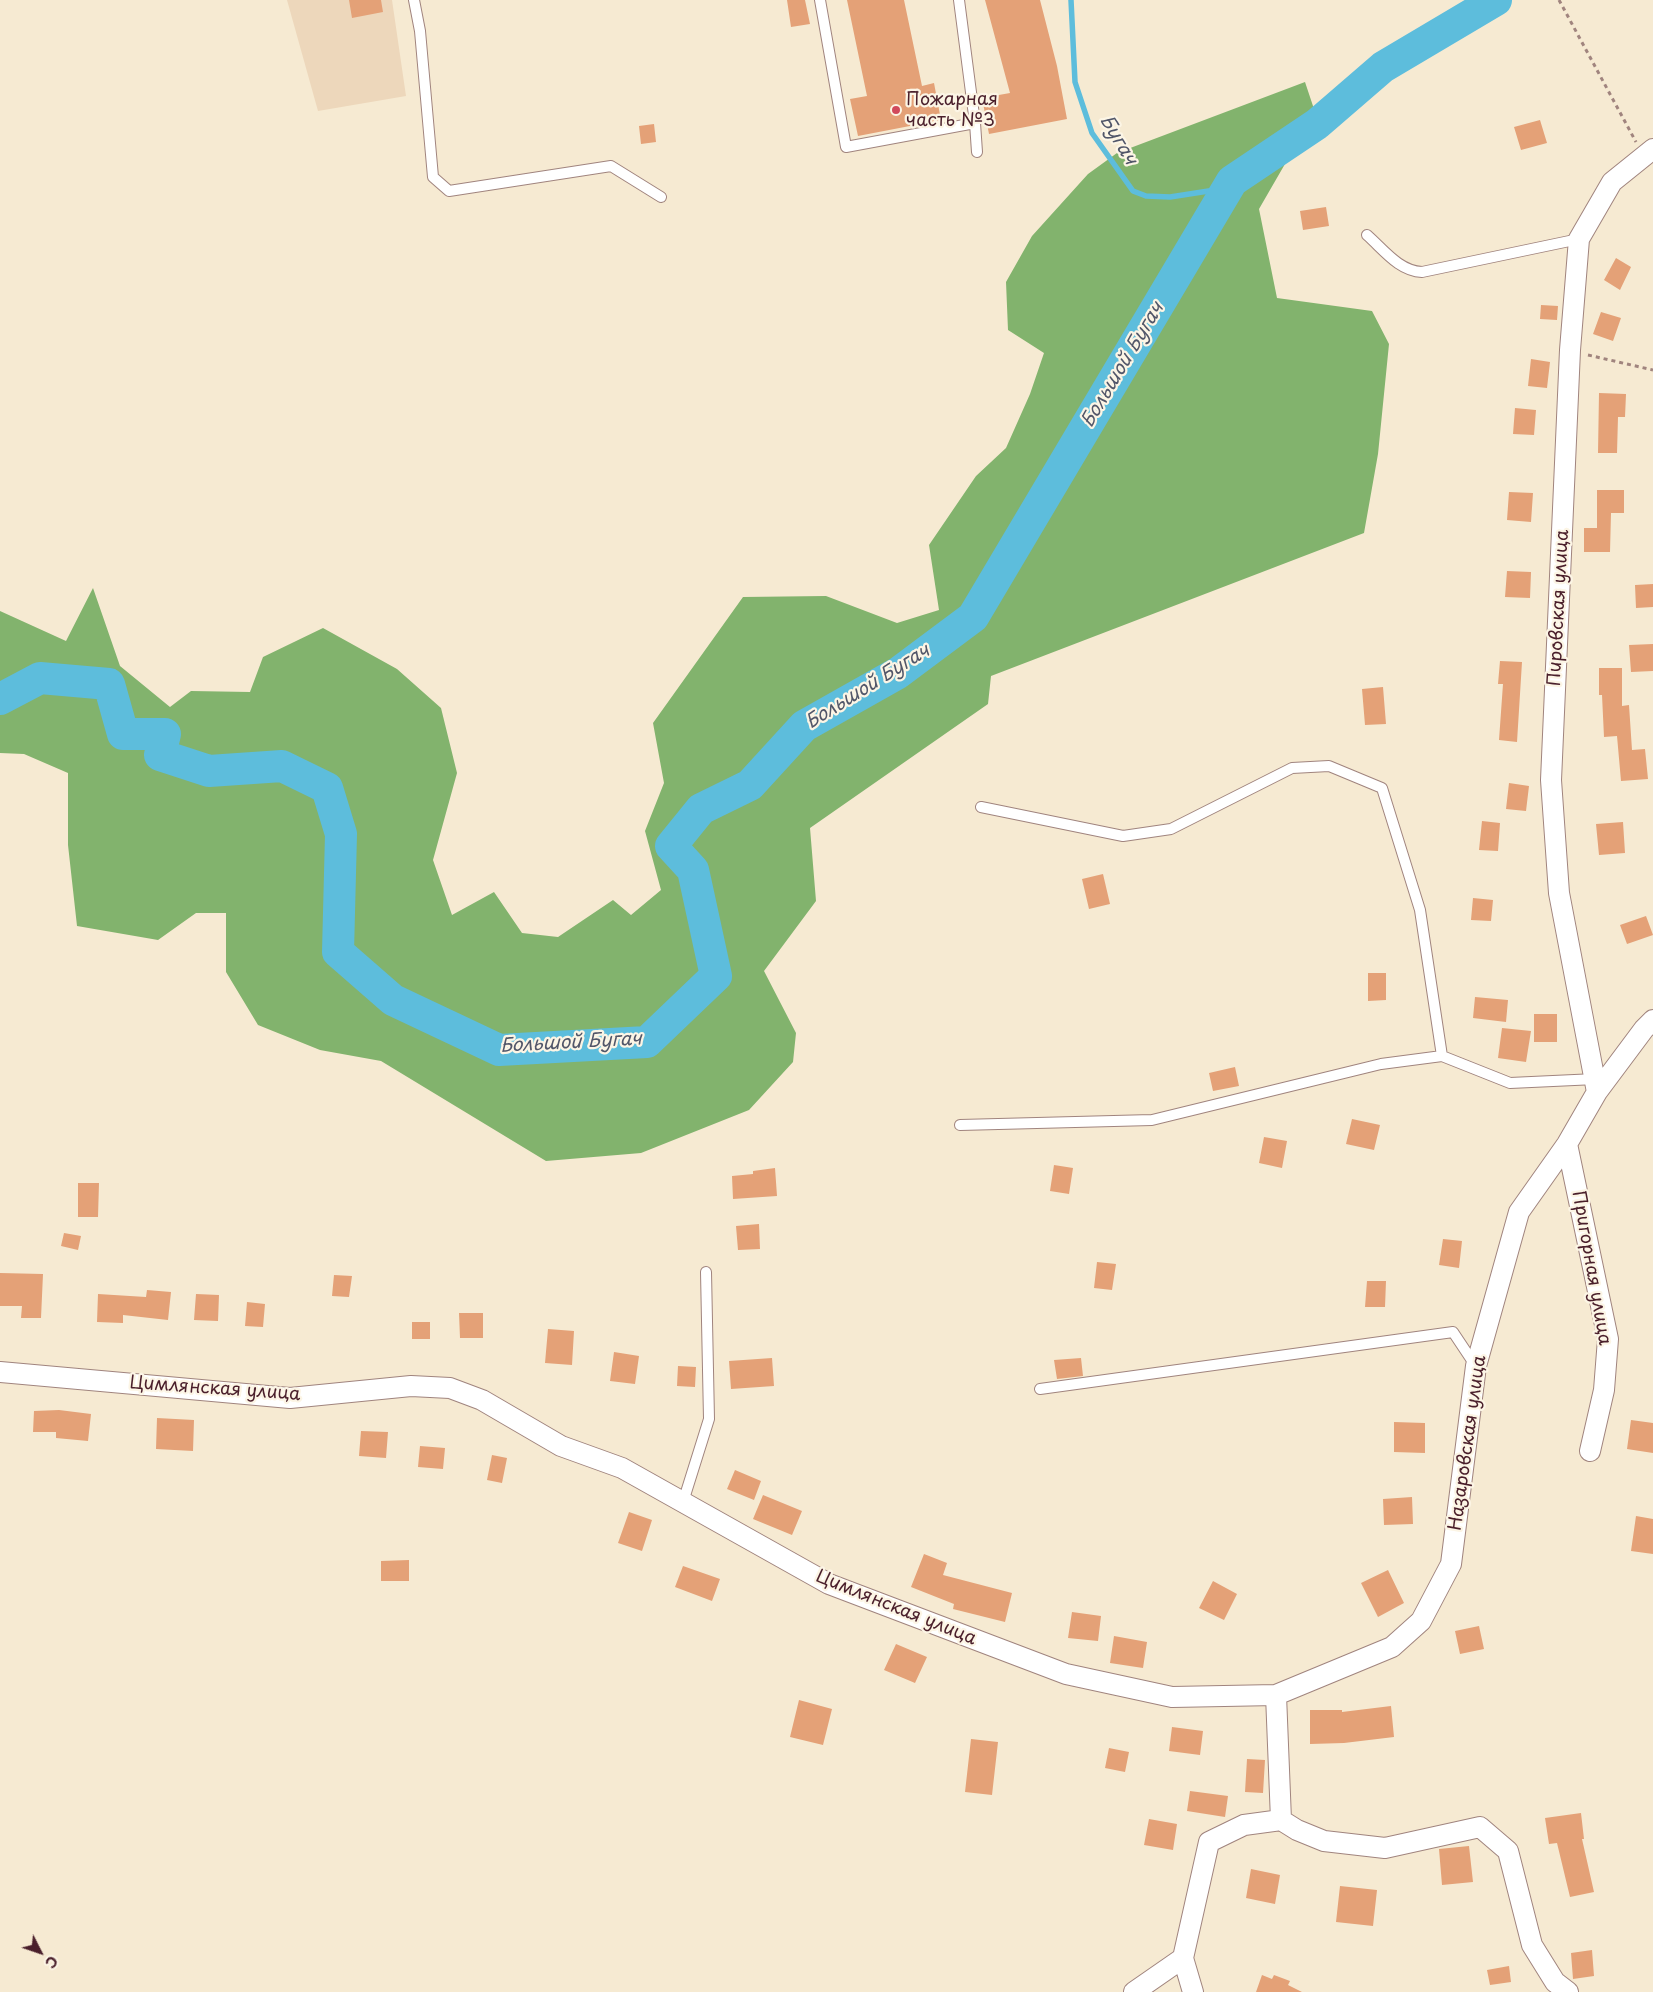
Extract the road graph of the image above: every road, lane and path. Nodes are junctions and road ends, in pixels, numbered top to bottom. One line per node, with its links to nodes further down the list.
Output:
1 (414, 0): 8 (lane)
2 (820, 0): 5 (lane)
3 (959, 0): 5 (lane)
4 (1558, 0): 7 (path)
5 (975, 123): 6 (lane)
6 (977, 152)
7 (1648, 152): 10 (street, Пировская улица)
8 (661, 198)
9 (1367, 236): 10 (lane)
10 (1580, 239): 11 (street, Пировская улица)
11 (1570, 350): 12 (path); 16 (street, Пировская улица)
12 (1653, 370)
13 (981, 807): 15 (lane)
14 (1653, 1020): 16 (street, Назаровская улица)
15 (1442, 1056): 16 (lane); 17 (lane)
16 (1596, 1085): 18 (street, Назаровская улица)
17 (960, 1125)
18 (1567, 1144): 20 (street, Назаровская улица); 23 (street, Пригорная улица)
19 (706, 1272): 24 (lane)
20 (1476, 1366): 22 (lane); 25 (street, Назаровская улица)
21 (0, 1372): 24 (street, Цимлянская улица)
22 (1040, 1389)
23 (1590, 1451)
24 (683, 1502): 25 (street, Цимлянская улица)
25 (1276, 1694): 26 (street)
26 (1281, 1820): 27 (street); 30 (street)
27 (1183, 1958): 28 (street); 29 (street)
28 (1134, 1992)
29 (1193, 1992)
30 (1568, 1992)

